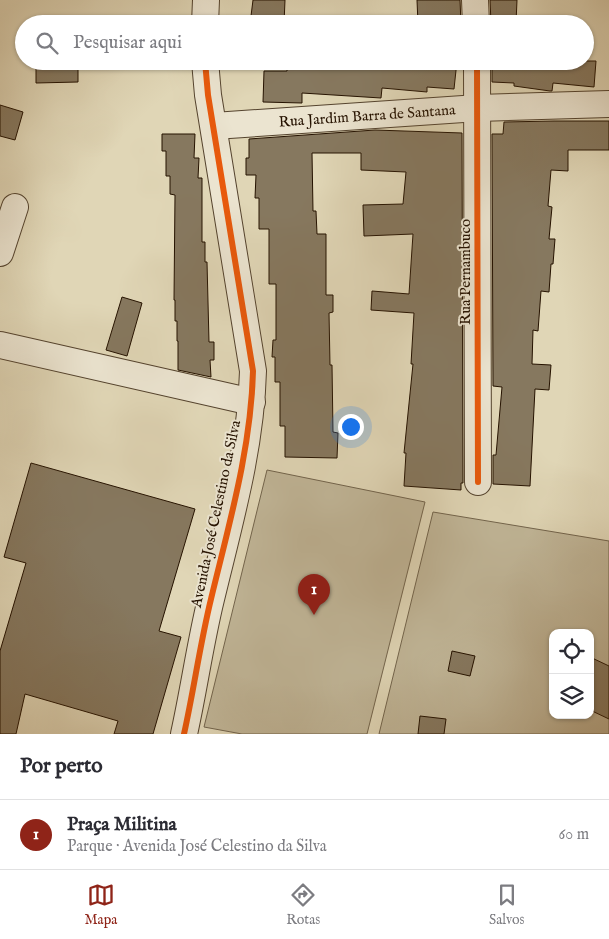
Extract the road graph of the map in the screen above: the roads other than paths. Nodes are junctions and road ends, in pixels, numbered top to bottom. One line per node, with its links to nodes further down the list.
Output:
1 (206, 0): 3 (street)
2 (476, 0): 4 (street)
3 (205, 15)
4 (476, 15)
5 (206, 70): 9 (street, Avenida José Celestino da Silva)
6 (477, 70): 8 (street, Rua Pernambuco)
7 (609, 104): 8 (street, Rua Jardim Barra de Santana)
8 (478, 108): 9 (street, Rua Jardim Barra de Santana); 14 (street, Rua Pernambuco)
9 (214, 126): 13 (street, Avenida José Celestino da Silva)
10 (15, 207): 11 (street)
11 (0, 253)
12 (0, 345): 13 (street)
13 (252, 402): 15 (street, Avenida José Celestino da Silva)
14 (478, 482)
15 (184, 734)

